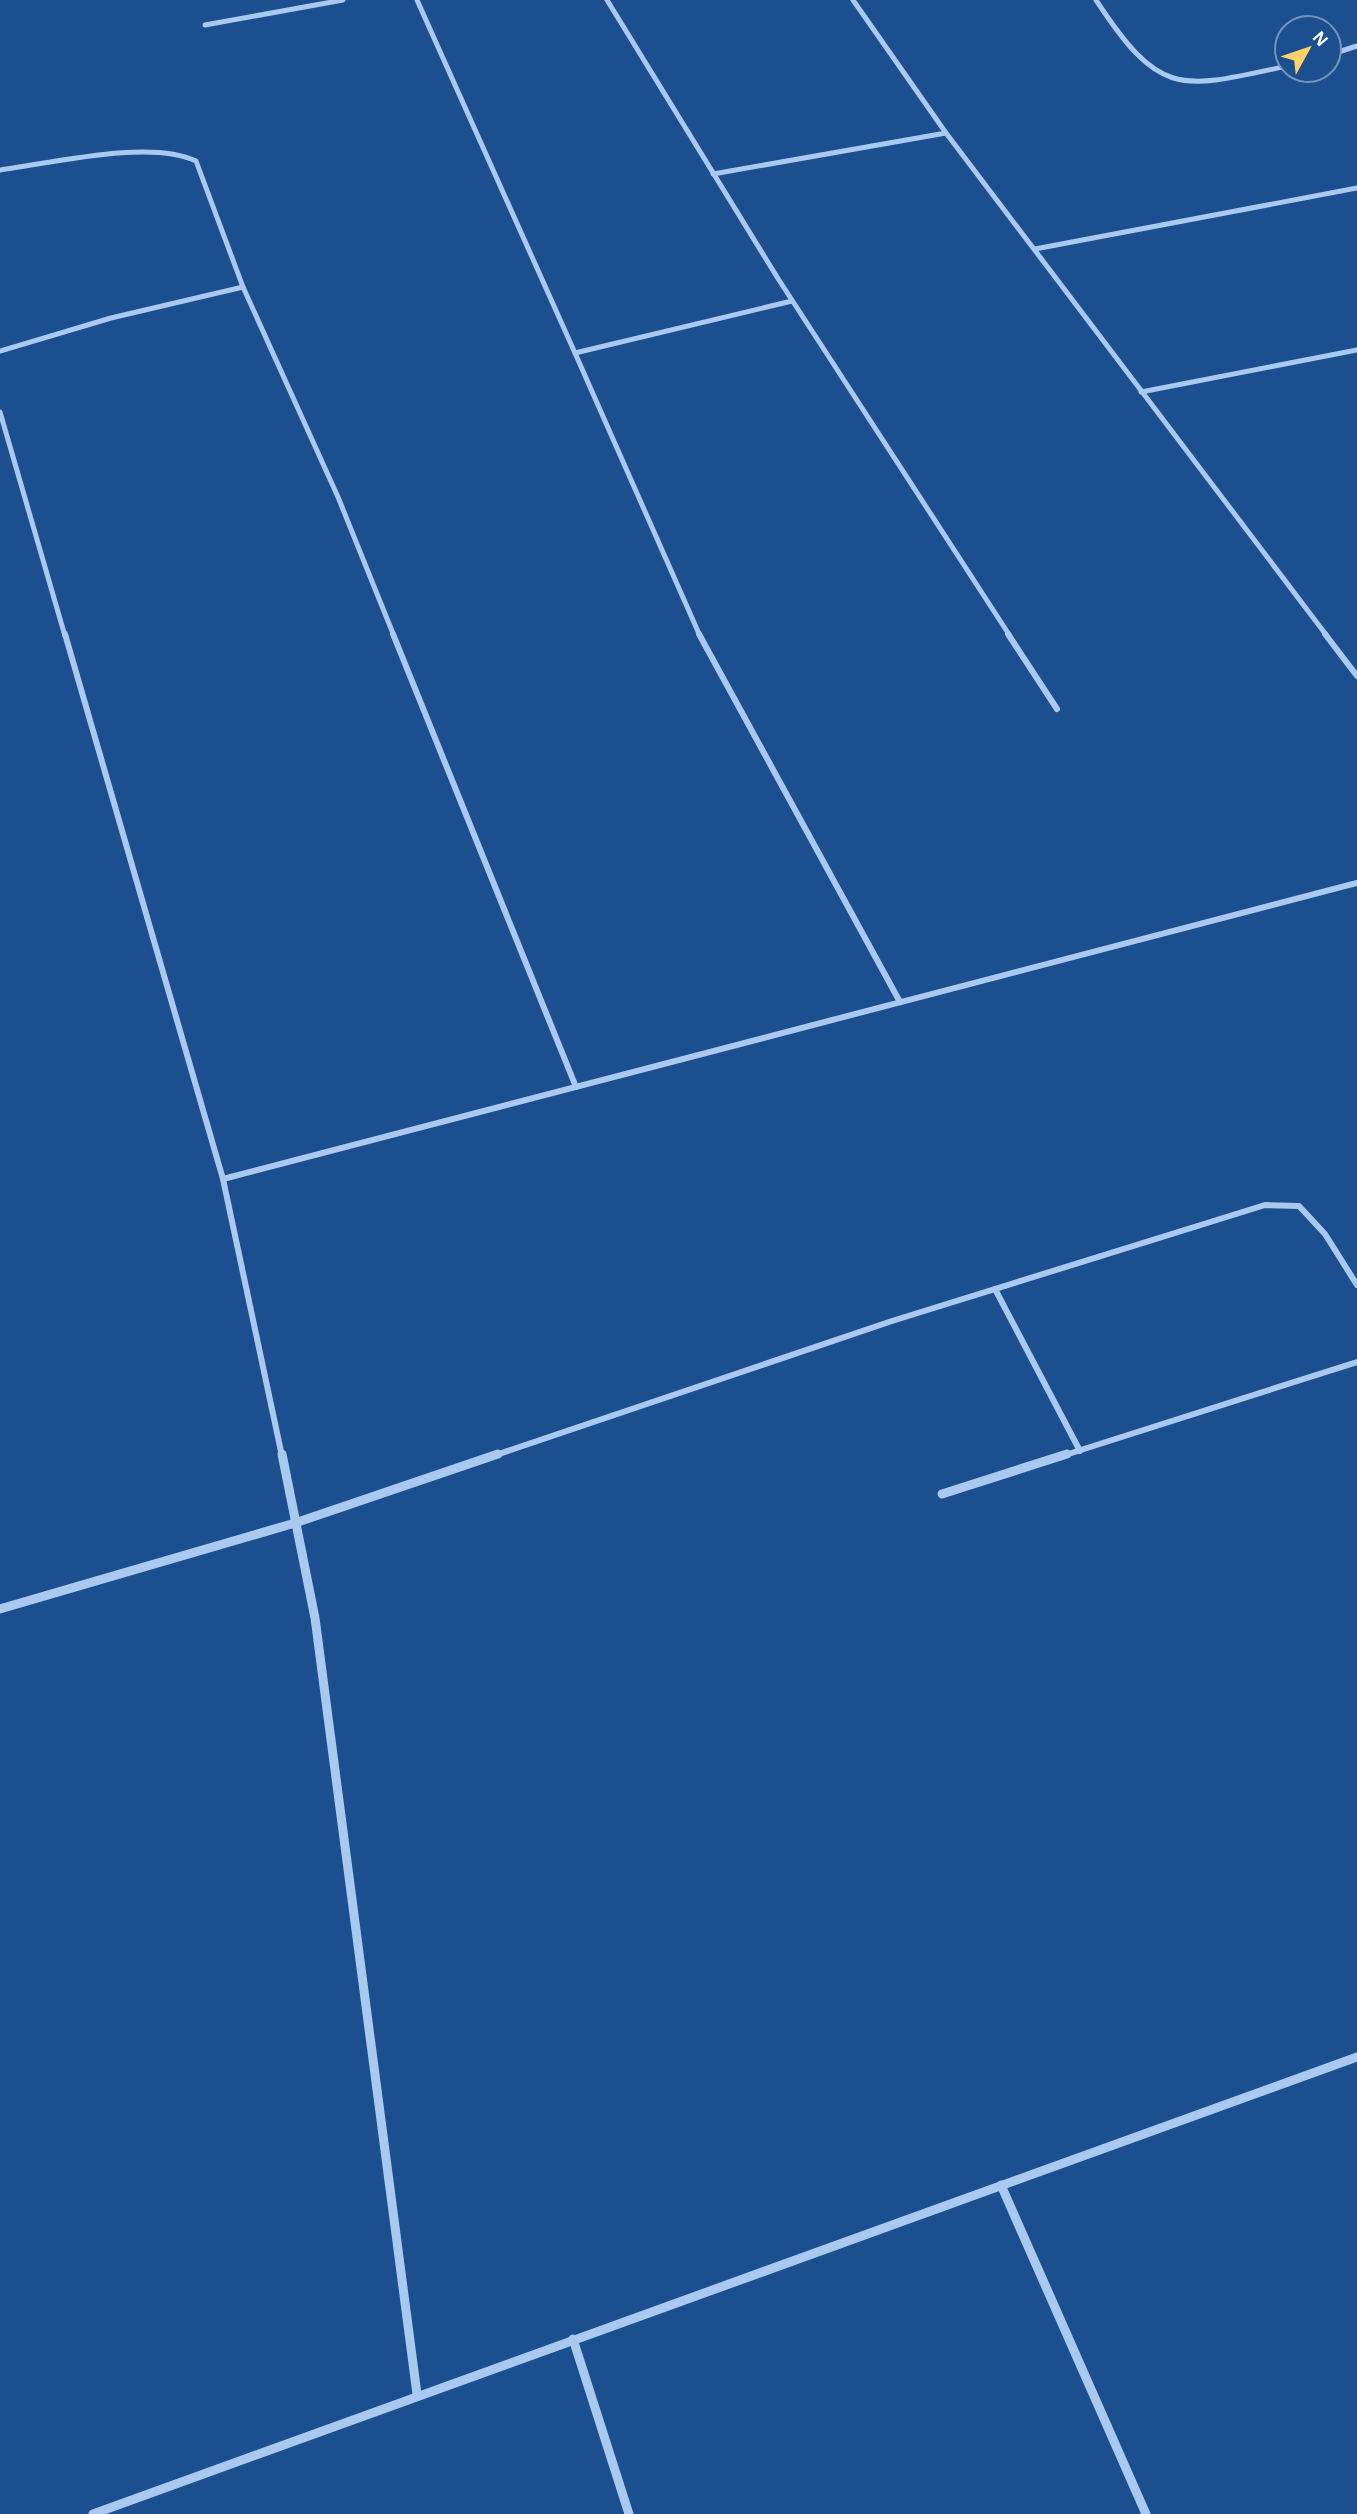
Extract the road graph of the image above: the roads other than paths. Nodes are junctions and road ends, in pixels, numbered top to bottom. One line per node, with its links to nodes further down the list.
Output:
1 (343, 0): 6 (street)
2 (417, 0): 17 (street)
3 (607, 0): 10 (street)
4 (853, 0): 8 (street)
5 (1096, 0): 7 (street)
6 (205, 25)
7 (1273, 69)
8 (946, 132): 10 (street); 12 (street)
9 (0, 170): 13 (street)
10 (713, 174): 14 (street)
11 (1357, 188): 12 (street)
12 (1035, 249): 18 (street)
13 (243, 287): 16 (street); 24 (street)
14 (792, 302): 17 (street); 21 (street)
15 (1357, 350): 18 (street)
16 (0, 351)
17 (575, 353): 23 (street)
18 (1141, 392): 20 (street)
19 (0, 412): 25 (street)
20 (1357, 677)
21 (1058, 709)
22 (1357, 883): 23 (street)
23 (900, 1002): 24 (street)
24 (576, 1087): 25 (street)
25 (223, 1179): 31 (street)
26 (1357, 1285): 27 (street)
27 (995, 1289): 29 (street); 31 (street)
28 (1357, 1362): 29 (street)
29 (1080, 1451): 30 (street)
30 (942, 1494)
31 (295, 1523): 32 (street); 36 (street)
32 (0, 1609)
33 (1357, 2057): 34 (street)
34 (1002, 2185): 35 (street); 39 (street)
35 (573, 2339): 36 (street); 38 (street)
36 (417, 2394): 37 (street)
37 (96, 2514)
38 (629, 2514)
39 (1146, 2514)

